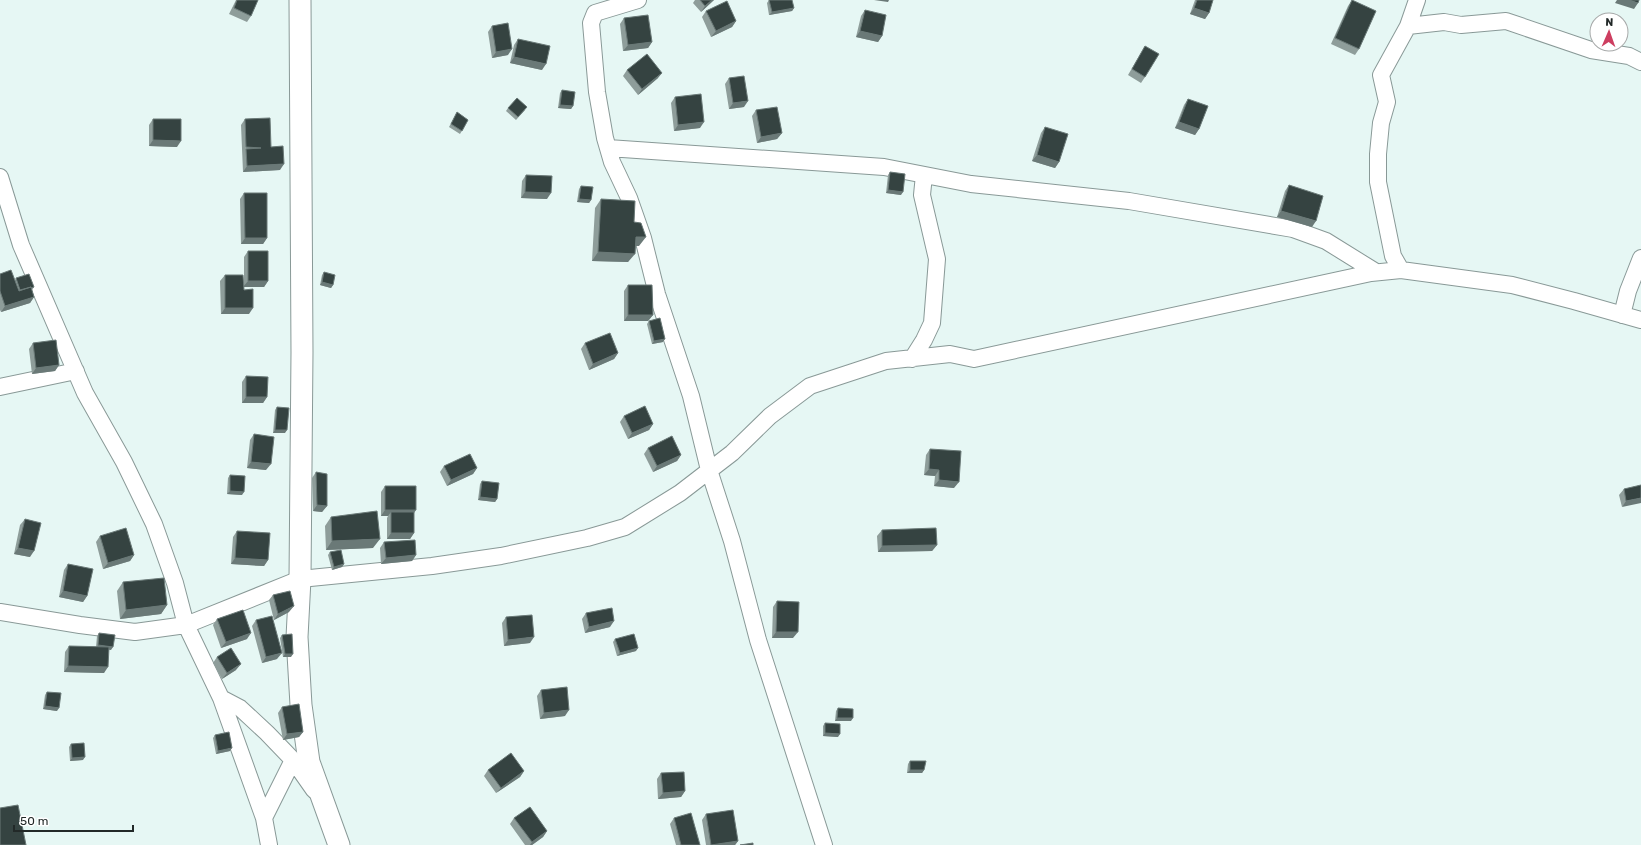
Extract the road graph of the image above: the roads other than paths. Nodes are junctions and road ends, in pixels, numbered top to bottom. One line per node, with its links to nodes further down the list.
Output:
1 (300, 0): 18 (street)
2 (638, 0): 6 (street)
3 (1417, 0): 4 (street)
4 (1408, 26): 5 (street); 10 (street)
5 (1641, 62)
6 (608, 148): 7 (street); 17 (street)
7 (924, 175): 11 (street); 14 (street)
8 (0, 177): 15 (street)
9 (1641, 258): 12 (street)
10 (1401, 270): 11 (street); 12 (street)
11 (1376, 272): 14 (street)
12 (1622, 315): 13 (street)
13 (1641, 320)
14 (912, 359): 17 (street)
15 (76, 372): 16 (street); 20 (street)
16 (0, 387)
17 (709, 470): 18 (street); 27 (street)
18 (300, 579): 20 (street); 23 (street)
19 (0, 612): 20 (street)
20 (186, 624): 21 (street)
21 (221, 698): 22 (street); 24 (street)
22 (293, 760): 23 (street); 24 (street)
23 (322, 801): 26 (street)
24 (264, 818): 25 (street)
25 (269, 845)
26 (339, 845)
27 (824, 845)

